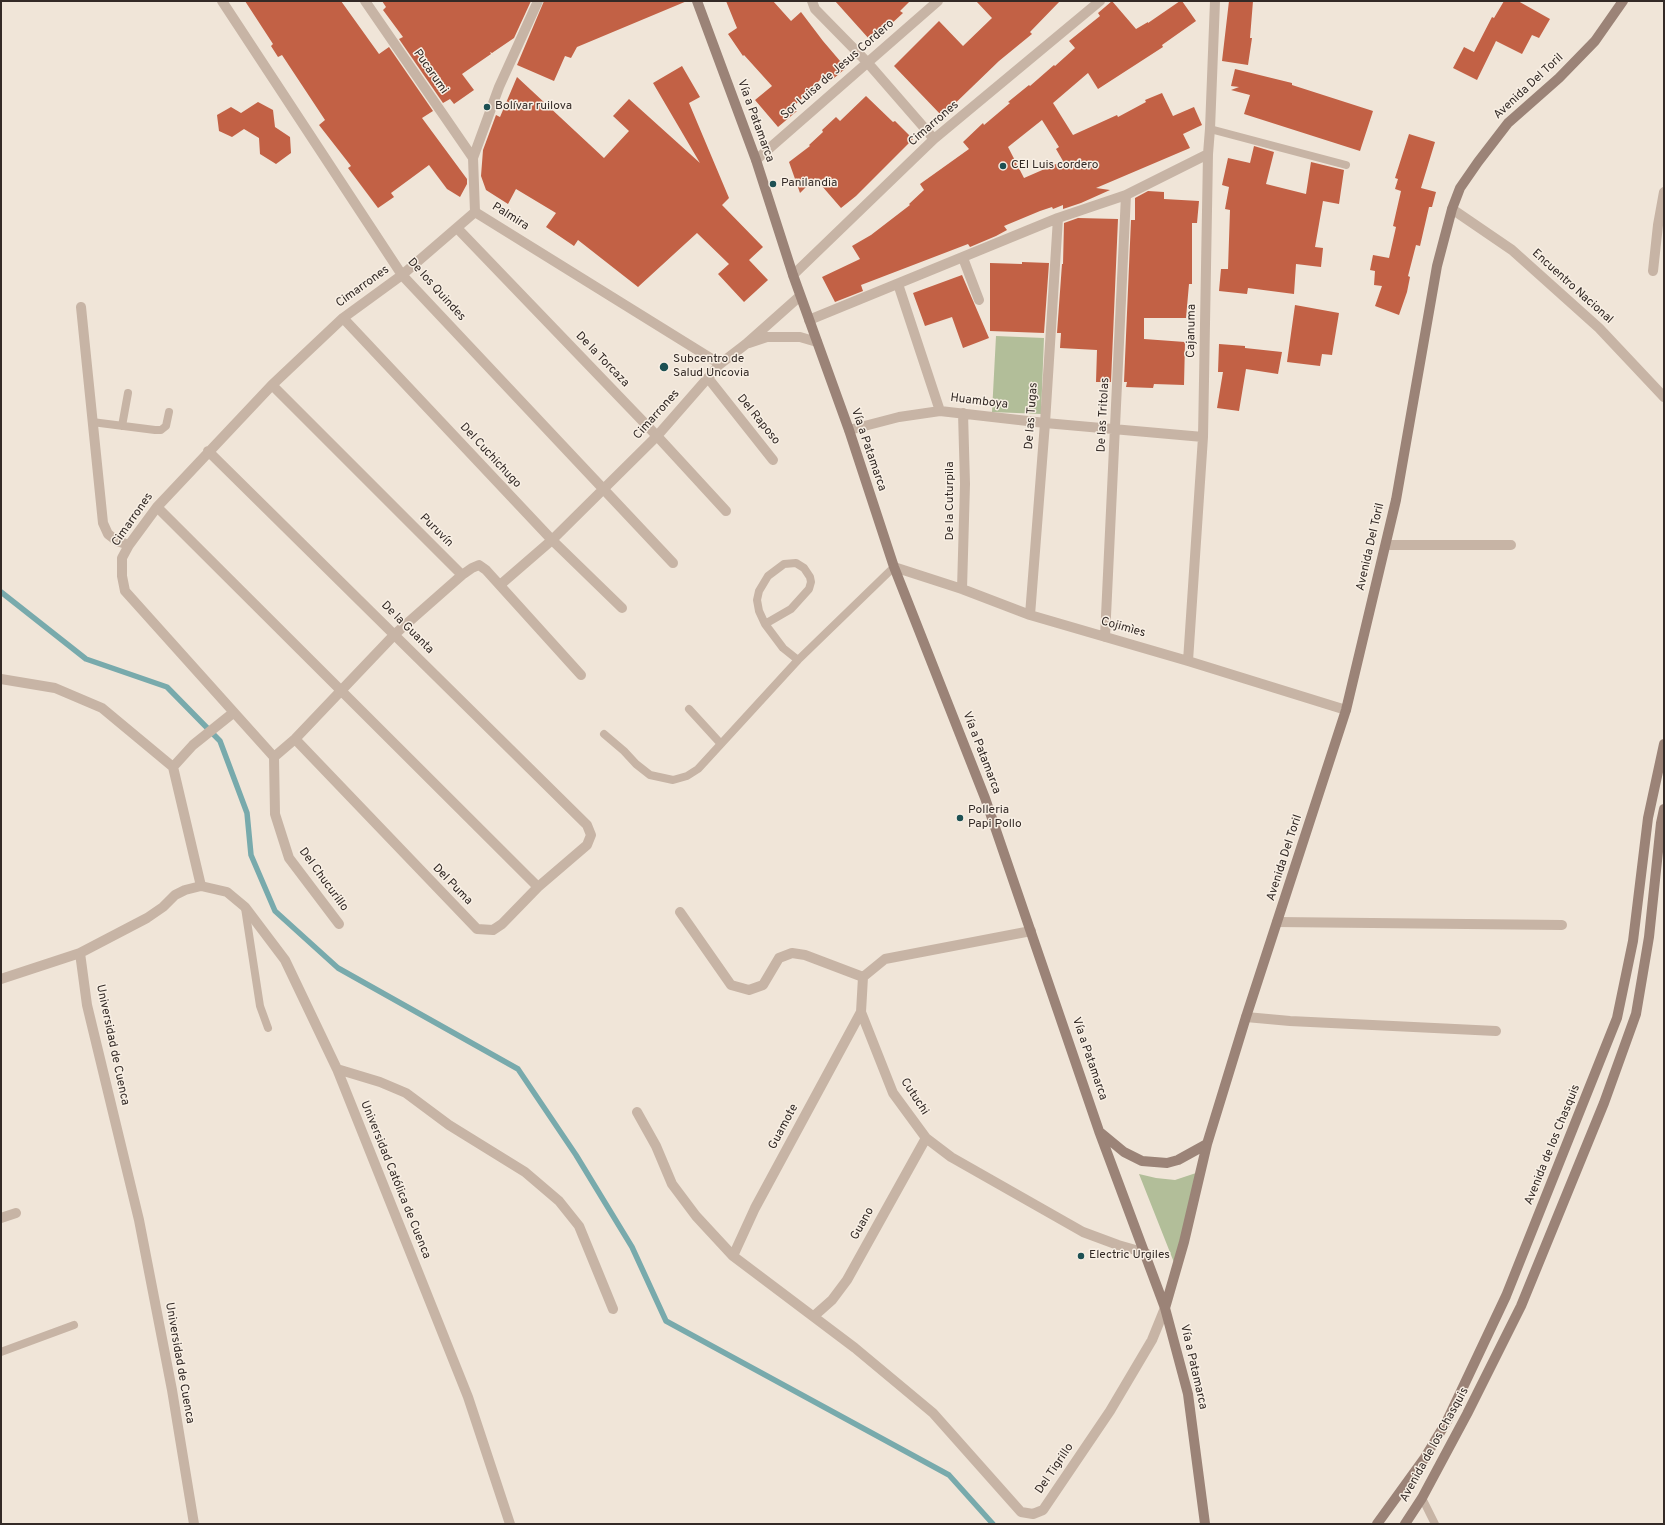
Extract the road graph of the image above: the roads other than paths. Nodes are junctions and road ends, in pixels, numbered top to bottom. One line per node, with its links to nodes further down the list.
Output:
1 (222, 1): 25 (street, De los Quindes)
2 (365, 1): 14 (street, Pucarumi)
3 (538, 1): 14 (street, Palmira)
4 (697, 1): 15 (street, Vía a Patamarca)
5 (812, 1): 10 (street)
6 (938, 1): 10 (street, Sor Luisa de Jesus Cordero)
7 (1100, 1): 12 (street, Cimarrones)
8 (1214, 1): 11 (street, Cajanuma)
9 (1623, 1): 19 (street, Avenida Del Toril)
10 (866, 62): 12 (street); 15 (street, Sor Luisa de Jesus Cordero)
11 (1210, 129): 13 (street, Cajanuma); 16 (lane)
12 (934, 139): 26 (street, Cimarrones)
13 (1208, 154): 18 (street); 49 (street, Cajanuma)
14 (473, 158): 20 (street, Palmira)
15 (756, 160): 26 (street, Vía a Patamarca)
16 (1346, 165)
17 (1664, 192): 24 (street)
18 (1126, 195): 21 (street); 46 (street, De las Tritolas)
19 (1452, 209): 39 (street, Encuentro Nacional); 57 (street, Avenida Del Toril)
20 (475, 212): 22 (street, Cimarrones); 35 (street, Palmira)
21 (1058, 218): 23 (street); 44 (street, De las Tugas)
22 (458, 228): 25 (street, Cimarrones); 48 (street, De la Torcaza)
23 (963, 258): 27 (street); 29 (street)
24 (1653, 270)
25 (402, 275): 31 (street, Cimarrones); 52 (street, De los Quindes)
26 (793, 275): 28 (street, Vía a Patamarca)
27 (898, 284): 32 (street); 40 (street)
28 (800, 296): 32 (street, Vía a Patamarca); 34 (street, Cimarrones)
29 (979, 300)
30 (81, 307): 43 (street)
31 (343, 318): 37 (street, Cimarrones); 55 (street, Del Cuchichugo)
32 (809, 320): 33 (street, Vía a Patamarca)
33 (817, 342): 34 (street, Cimarrones); 47 (street, Vía a Patamarca)
34 (746, 344): 35 (street, Cimarrones)
35 (720, 364): 36 (street, Cimarrones)
36 (708, 378): 48 (street, Cimarrones); 51 (street, Del Raposo)
37 (272, 385): 50 (street, Cimarrones); 61 (street, Puruvín)
38 (128, 393): 45 (lane)
39 (1664, 397)
40 (940, 410): 42 (street, Huamboya); 47 (street, Huamboya)
41 (169, 412): 45 (lane)
42 (963, 413): 44 (street, Huamboya); 63 (street, De la Cuturpila)
43 (92, 422): 45 (lane); 56 (street)
44 (1045, 423): 46 (street, Huamboya); 65 (street, De las Tugas)
45 (122, 426)
46 (1116, 429): 49 (street, Huamboya); 68 (street, De las Tritolas)
47 (848, 430): 60 (street, Vía a Patamarca)
48 (657, 436): 52 (street, Cimarrones); 54 (street, De la Torcaza)
49 (1203, 437): 70 (street, Cajanuma)
50 (208, 451): 53 (street, Cimarrones); 67 (street, De la Guanta)
51 (773, 460)
52 (604, 488): 55 (street, Cimarrones); 59 (street, De los Quindes)
53 (157, 507): 56 (street, Cimarrones); 73 (street)
54 (726, 511)
55 (552, 540): 62 (street, Cimarrones); 64 (street, Del Cuchichugo)
56 (128, 545): 76 (street, Cimarrones)
57 (1386, 545): 58 (street); 75 (street, Avenida Del Toril)
58 (1511, 545)
59 (673, 563)
60 (894, 567): 63 (street, Cojimìes); 69 (lane); 92 (street, Vía a Patamarca)
61 (462, 575): 62 (street); 67 (street)
62 (500, 585): 71 (street)
63 (962, 588): 65 (street, Cojimìes)
64 (622, 608)
65 (1030, 615): 68 (street, Cojimìes)
66 (765, 624): 66 (lane); 69 (lane)
67 (395, 634): 73 (street); 84 (street, De la Guanta)
68 (1105, 637): 70 (street, Cojimìes)
69 (798, 660): 79 (lane)
70 (1188, 661): 75 (street, Cojimìes)
71 (581, 675)
72 (1, 679): 82 (street)
73 (342, 690): 78 (street); 86 (street)
74 (688, 708): 79 (lane)
75 (1346, 710): 89 (street, Avenida Del Toril)
76 (233, 713): 81 (street, Cimarrones); 82 (street)
77 (604, 734): 79 (lane)
78 (295, 739): 81 (street); 86 (street, Del Puma)
79 (721, 744)
80 (1664, 744): 118 (street, Avenida de los Chasquis)
81 (274, 757): 90 (street, Del Chucurillo)
82 (173, 767): 85 (street)
83 (1664, 809): 114 (street, Avenida de los Chasquis)
84 (587, 825): 86 (street, Del Puma)
85 (201, 886): 87 (street, Universidad Católica de Cuenca); 93 (street)
86 (538, 887)
87 (245, 907): 98 (lane); 100 (street, Universidad Católica de Cuenca)
88 (680, 912): 94 (street)
89 (1277, 922): 91 (street); 97 (street, Avenida Del Toril)
90 (339, 924)
91 (1562, 925)
92 (1031, 931): 94 (street); 102 (street, Vía a Patamarca)
93 (80, 953): 95 (street); 115 (street, Universidad de Cuenca)
94 (863, 977): 96 (street, Cutuchi)
95 (1, 979)
96 (861, 1012): 103 (street, Cutuchi); 108 (street, Guamote)
97 (1246, 1017): 99 (street); 104 (street, Avenida Del Toril)
98 (268, 1028)
99 (1496, 1031)
100 (337, 1070): 110 (street); 116 (street, Universidad Católica de Cuenca)
101 (636, 1112): 108 (street, Del Tigrillo)
102 (1100, 1131): 104 (street); 107 (street, Vía a Patamarca)
103 (926, 1138): 107 (street, Cutuchi); 111 (street, Guano)
104 (1207, 1144): 109 (street, Avenida Del Toril)
105 (16, 1213): 106 (street)
106 (1, 1218)
107 (1146, 1253): 109 (street, Vía a Patamarca)
108 (733, 1256): 111 (street, Del Tigrillo)
109 (1165, 1308): 111 (street, Del Tigrillo); 117 (street, Vía a Patamarca)
110 (613, 1309)
111 (814, 1316)
112 (74, 1324): 113 (lane)
113 (1, 1352)
114 (1422, 1498): 119 (street, Avenida de los Chasquis); 120 (lane)
115 (194, 1524)
116 (510, 1524)
117 (1205, 1524)
118 (1377, 1524)
119 (1405, 1524)
120 (1435, 1524)

